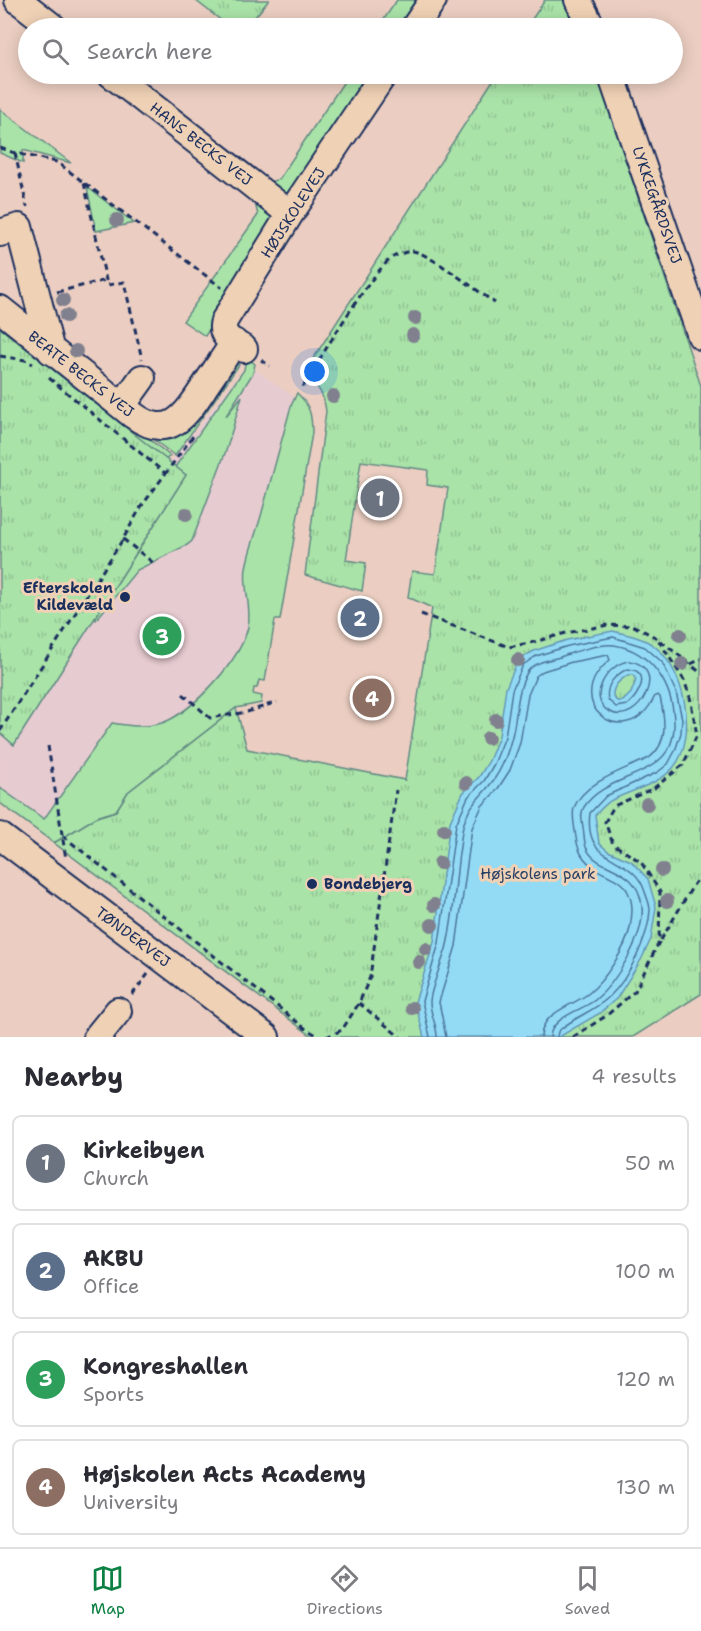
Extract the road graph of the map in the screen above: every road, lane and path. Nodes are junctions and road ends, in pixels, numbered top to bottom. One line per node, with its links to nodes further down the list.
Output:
1 (18, 0): 4 (street)
2 (433, 0): 5 (street)
3 (578, 0): 6 (street)
4 (41, 18)
5 (421, 18)
6 (587, 18)
7 (124, 84): 13 (street, HANS BECKS VEJ)
8 (377, 84): 13 (street, HØJSKOLEVEJ)
9 (614, 84): 20 (street, LYKKEGÅRDSVEJ)
10 (0, 148): 11 (path)
11 (15, 153): 12 (path); 14 (path)
12 (84, 182): 15 (path); 17 (path)
13 (291, 214): 17 (street, HØJSKOLEVEJ)
14 (10, 230): 16 (street)
15 (106, 280): 16 (path); 25 (path)
16 (38, 296): 23 (street)
17 (238, 300): 21 (street, HØJSKOLEVEJ)
18 (495, 303): 26 (path)
19 (0, 309): 23 (street, BEATE BECKS VEJ)
20 (701, 336)
21 (239, 345): 27 (street, BEATE BECKS VEJ)
22 (0, 356): 23 (path)
23 (46, 361): 27 (street, BEATE BECKS VEJ)
24 (49, 378): 29 (path)
25 (142, 378): 27 (street)
26 (303, 387)
27 (122, 406)
28 (193, 436): 29 (path)
29 (166, 474): 30 (path)
30 (123, 539): 31 (path); 39 (path)
31 (156, 565)
32 (421, 614): 33 (path)
33 (657, 638): 35 (path); 46 (path)
34 (701, 659): 35 (path)
35 (691, 664): 36 (path)
36 (701, 673)
37 (183, 694): 38 (path)
38 (277, 702)
39 (0, 731)
40 (48, 746): 43 (path)
41 (396, 790): 47 (path)
42 (0, 836): 45 (street, TØNDERVEJ)
43 (63, 836): 45 (path); 51 (path)
44 (701, 875): 46 (path)
45 (71, 890): 50 (street, TØNDERVEJ)
46 (659, 942): 54 (path)
47 (359, 1003): 52 (path); 53 (path)
48 (118, 1011): 49 (street)
49 (102, 1035)
50 (266, 1037)
51 (320, 1037)
52 (326, 1037)
53 (400, 1037)
54 (573, 1037)

